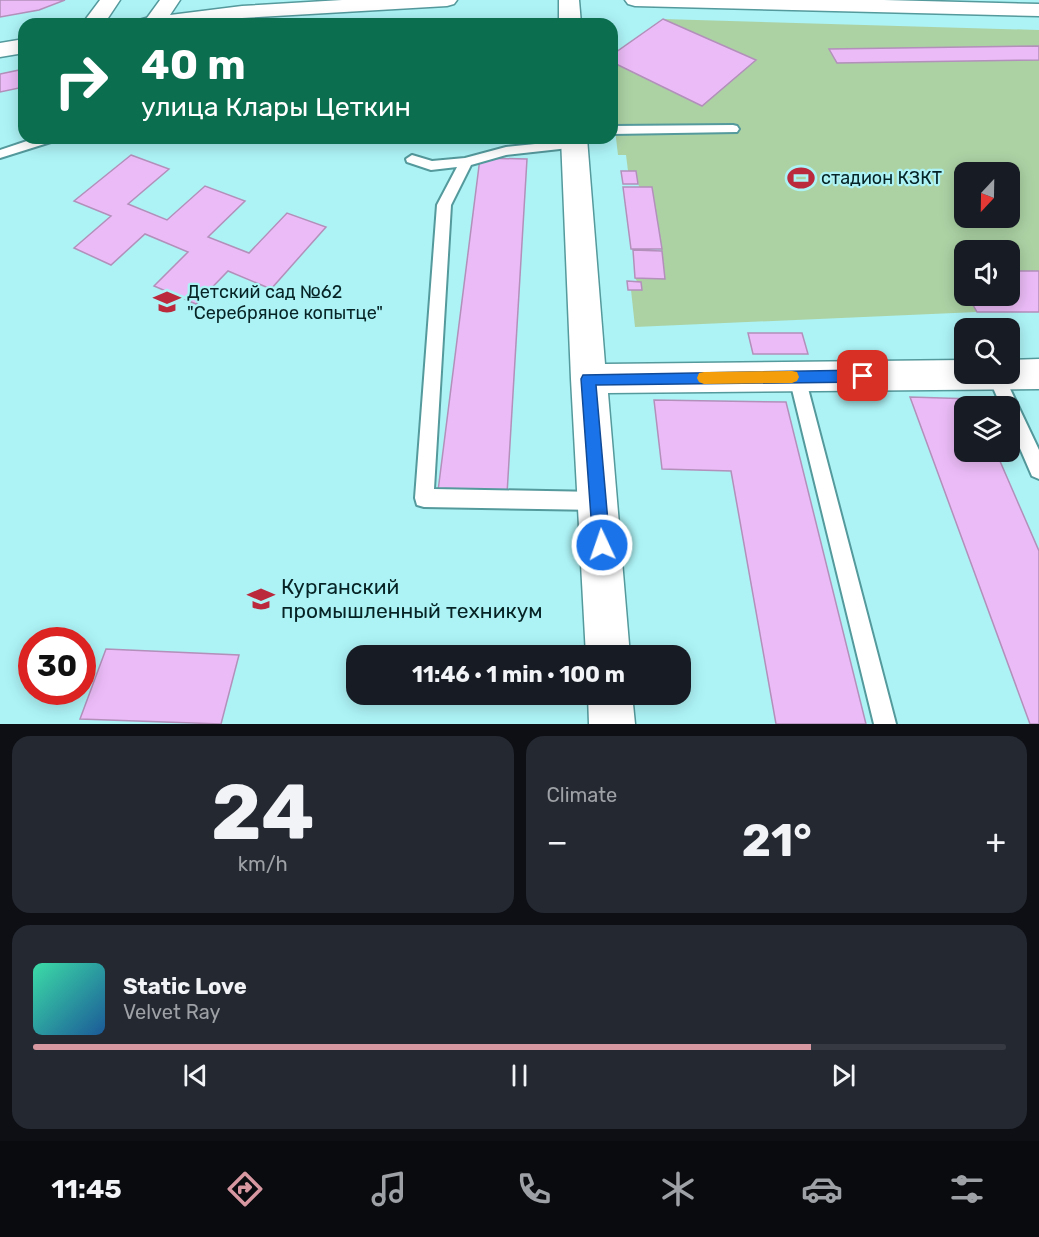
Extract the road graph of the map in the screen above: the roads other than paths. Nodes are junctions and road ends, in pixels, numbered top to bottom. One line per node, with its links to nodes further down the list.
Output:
1 (110, 0): 9 (street)
2 (170, 0): 10 (street)
3 (447, 0): 11 (street)
4 (569, 0): 12 (street)
5 (635, 0): 6 (street)
6 (892, 3): 7 (street)
7 (970, 4): 8 (street)
8 (1039, 10)
9 (97, 18)
10 (154, 18)
11 (192, 18)
12 (570, 18)
13 (18, 47): 14 (street)
14 (0, 50)
15 (733, 129): 16 (lane)
16 (618, 130)
17 (31, 144): 20 (lane)
18 (552, 144): 22 (lane)
19 (574, 144): 27 (street)
20 (0, 154)
21 (412, 159): 22 (lane)
22 (466, 162): 30 (lane)
23 (1020, 374): 24 (street)
24 (1039, 374)
25 (954, 375): 26 (street)
26 (797, 377): 27 (street); 34 (lane)
27 (588, 379): 30 (street)
28 (1000, 384): 29 (lane)
29 (1039, 470)
30 (599, 501): 31 (street)
31 (607, 645)
32 (611, 705): 33 (street)
33 (612, 724)
34 (885, 724)

